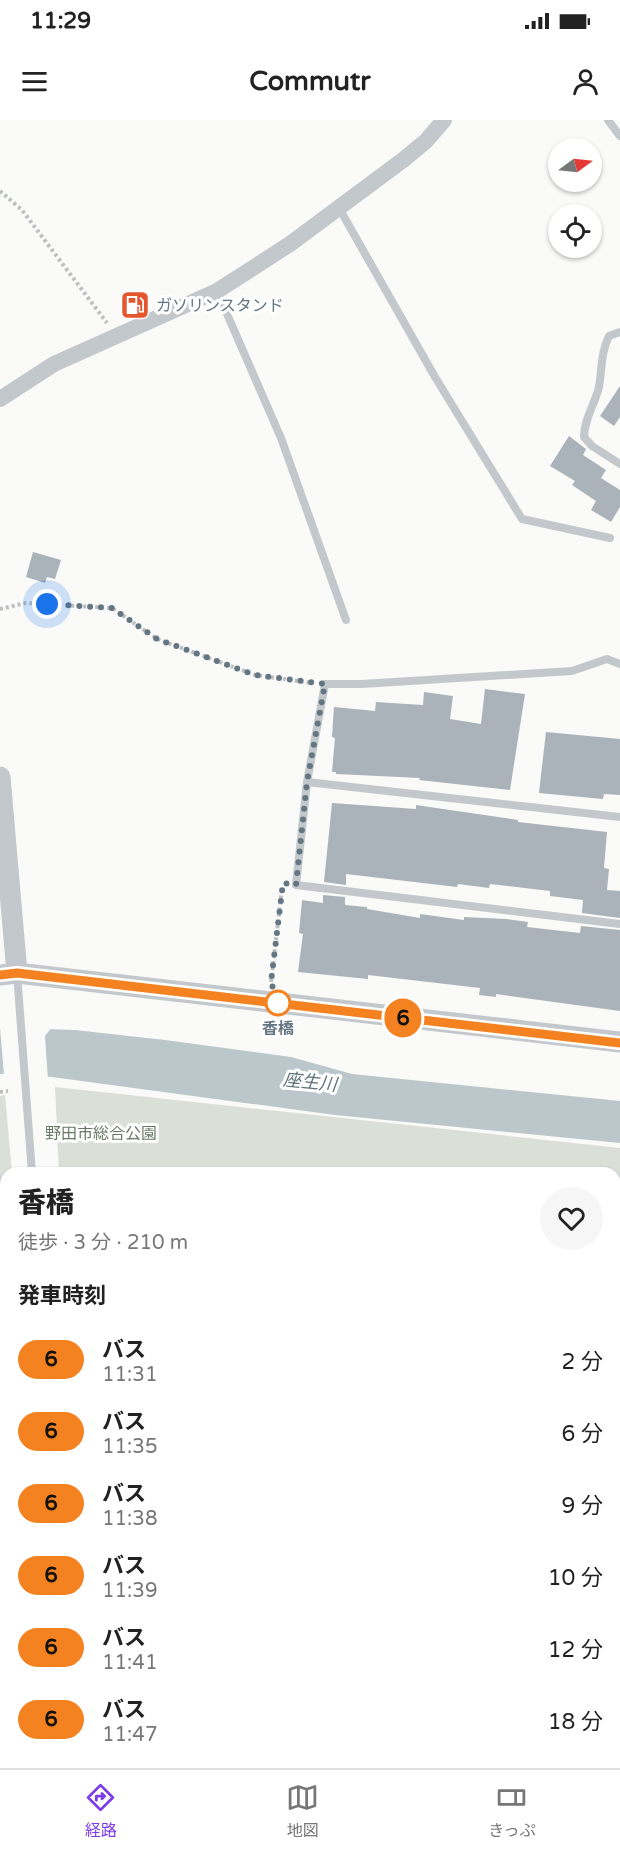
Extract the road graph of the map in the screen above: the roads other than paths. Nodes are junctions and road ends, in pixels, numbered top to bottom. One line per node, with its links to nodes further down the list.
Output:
1 (444, 120): 4 (street)
2 (608, 120): 3 (lane)
3 (620, 136)
4 (339, 208): 5 (street); 9 (lane)
5 (217, 291): 7 (street); 10 (lane)
6 (620, 332): 8 (lane)
7 (0, 399)
8 (620, 464)
9 (610, 538)
10 (346, 620)
11 (620, 664): 13 (lane)
12 (0, 777): 16 (street)
13 (307, 782): 14 (lane); 15 (lane)
14 (620, 817)
15 (620, 924)
16 (9, 974): 17 (street); 18 (lane)
17 (620, 1042)
18 (32, 1167)

